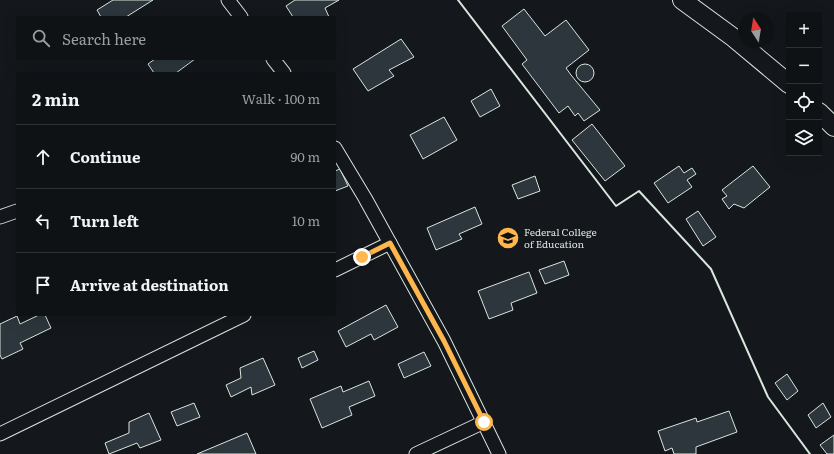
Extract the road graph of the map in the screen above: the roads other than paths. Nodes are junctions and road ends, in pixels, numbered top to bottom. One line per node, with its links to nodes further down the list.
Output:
1 (228, 0): 3 (street)
2 (682, 0): 6 (main road)
3 (240, 16)
4 (274, 60): 5 (street)
5 (283, 72)
6 (786, 81)
7 (822, 115): 8 (main road)
8 (834, 128)
9 (336, 150): 12 (street)
10 (16, 212): 11 (street)
11 (0, 217)
12 (390, 243): 13 (street); 15 (street)
13 (336, 270)
14 (242, 316): 16 (street)
15 (484, 422): 17 (street); 18 (street)
16 (0, 434)
17 (416, 454)
18 (499, 454)

